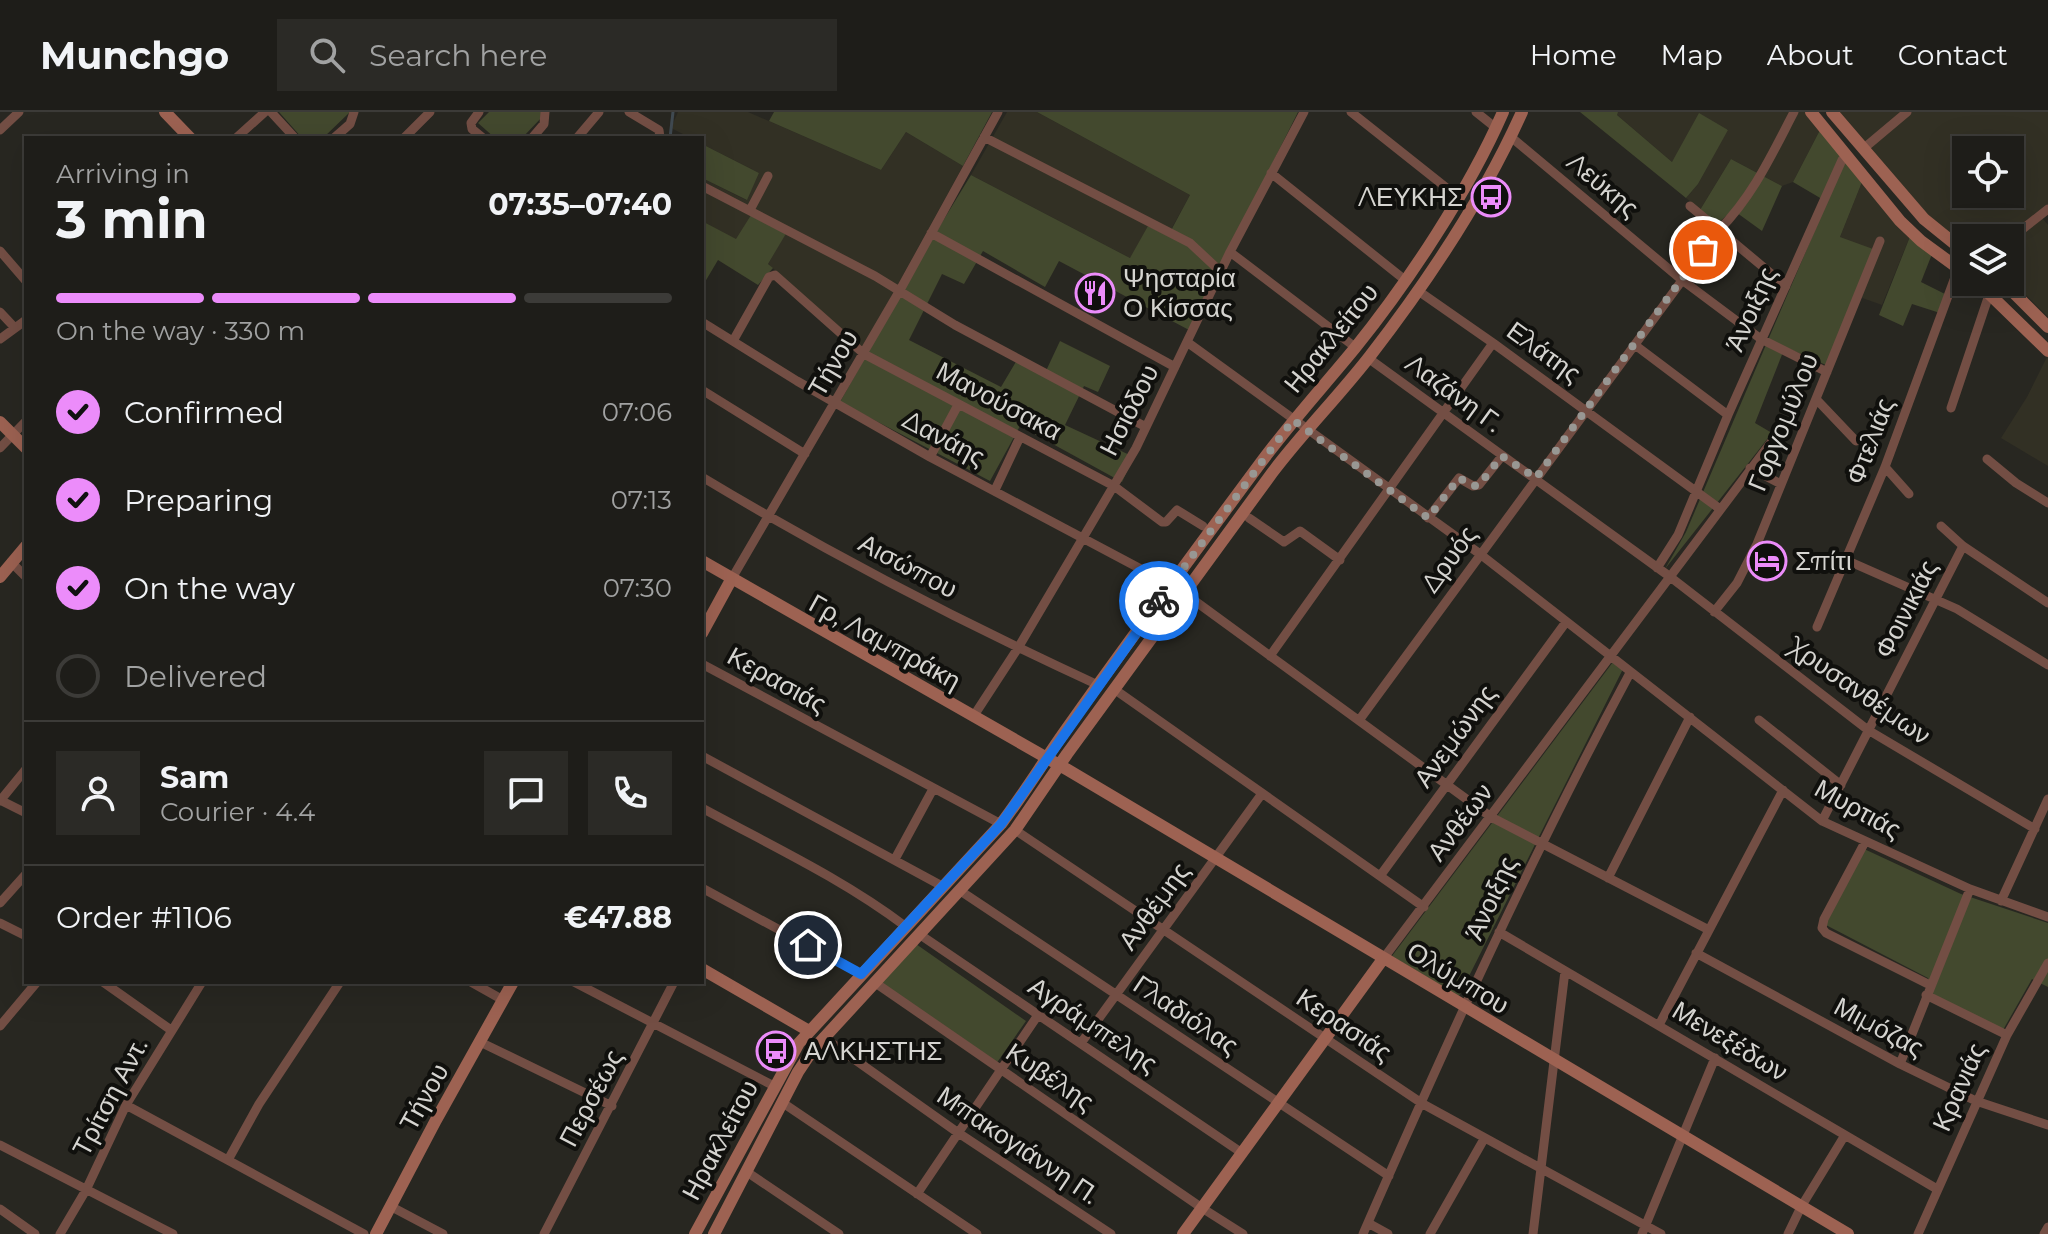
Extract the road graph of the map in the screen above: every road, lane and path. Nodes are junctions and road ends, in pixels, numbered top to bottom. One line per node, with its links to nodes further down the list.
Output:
1 (19, 112): 21 (street)
2 (165, 112): 22 (main road)
3 (268, 112): 23 (street); 24 (street)
4 (354, 112): 25 (street)
5 (430, 112): 26 (street)
6 (479, 112): 27 (street)
7 (545, 112): 28 (street)
8 (599, 112): 29 (street)
9 (629, 112): 30 (street)
10 (998, 112): 31 (street, Τήνου)
11 (1304, 112): 35 (street, Ησιόδου)
12 (1351, 112): 38 (street)
13 (1476, 112): 20 (street)
14 (1503, 112): 20 (main road, Ηρακλείτου)
15 (1522, 112): 32 (main road, Ηρακλείτου)
16 (1794, 112): 43 (street, Δρυός)
17 (1811, 112): 34 (main road)
18 (1832, 112): 33 (main road)
19 (1907, 112): 33 (street)
20 (1496, 128): 38 (main road, Ηρακλείτου)
21 (0, 130)
22 (188, 136)
23 (238, 136)
24 (293, 136)
25 (336, 136)
26 (406, 136)
27 (481, 136)
28 (534, 136)
29 (579, 136)
30 (660, 136)
31 (984, 137): 44 (street, Τήνου); 50 (street)
32 (1511, 137): 53 (street, Λεύκης); 56 (main road, Ηρακλείτου)
33 (1863, 149): 46 (main road)
34 (1847, 157): 49 (main road); 54 (street, Άνοιξης)
35 (1271, 173): 48 (street, Ησιόδου); 52 (street)
36 (768, 176): 41 (street)
37 (704, 187): 41 (street)
38 (1458, 197): 52 (main road, Ηρακλείτου)
39 (1690, 206): 43 (street)
40 (2048, 209): 42 (street)
41 (750, 210): 55 (street)
42 (2024, 228)
43 (1719, 230): 53 (street, Δρυός); 54 (street)
44 (931, 233): 55 (street, Τήνου); 76 (street)
45 (1880, 241): 77 (street, Γοργομύλου)
46 (1952, 242)
47 (0, 251): 51 (street)
48 (1230, 252): 50 (street, Ησιόδου); 72 (street)
49 (1952, 264)
50 (1221, 272): 69 (street, Ησιόδου)
51 (24, 279)
52 (1405, 280): 72 (main road, Ηρακλείτου)
53 (1682, 280): 67 (street, Λεύκης); 71 (street, Δρυός)
54 (1786, 286): 67 (street, Άνοιξης)
55 (900, 290): 74 (street, Τήνου); 89 (street)
56 (1417, 290): 70 (street, Ελάτης); 75 (main road, Ηρακλείτου)
57 (1953, 296): 101 (street, Φτελιάς)
58 (1989, 296): 82 (street)
59 (1994, 296): 73 (main road)
60 (2017, 296): 64 (main road)
61 (0, 312): 65 (street)
62 (24, 321): 65 (street)
63 (704, 323): 68 (street, Δανάης)
64 (2048, 327)
65 (15, 328): 66 (street)
66 (0, 339)
67 (1761, 339): 77 (street, Λεύκης); 85 (street, Άνοιξης)
68 (733, 341): 74 (street, Μανούσακα); 80 (street, Δανάης)
69 (1187, 342): 76 (street, Ησιόδου); 86 (street)
70 (1493, 343): 83 (street, Ελάτης); 84 (street)
71 (1635, 345): 83 (street, Δρυός); 85 (street)
72 (1355, 347): 86 (main road, Ηρακλείτου)
73 (2048, 351)
74 (864, 354): 80 (street, Τήνου); 81 (street, Μανούσακα)
75 (1368, 358): 84 (street, Λαζάνη Γ.); 90 (main road, Ηρακλείτου)
76 (1175, 367): 89 (street, Ησιόδου)
77 (1827, 372): 79 (street, Γοργομύλου)
78 (704, 395): 97 (street)
79 (1817, 400): 94 (street); 105 (street, Γοργομύλου)
80 (836, 403): 97 (street, Τήνου); 99 (street, Δανάης)
81 (958, 405): 92 (street, Μανούσακα); 99 (street)
82 (1951, 408)
83 (1585, 410): 104 (street, Δρυός); 109 (street, Ελάτης)
84 (1443, 412): 98 (street, Λαζάνη Γ.); 107 (street)
85 (1728, 415): 109 (street, Άνοιξης)
86 (1293, 420): 90 (street); 131 (main road, Ηρακλείτου)
87 (0, 422): 91 (main road)
88 (24, 423): 91 (street)
89 (1146, 427): 106 (street, Ησιόδου)
90 (1306, 428): 107 (street, Μυρτιάς); 132 (main road, Ηρακλείτου)
91 (13, 434): 95 (main road); 96 (street)
92 (1020, 437): 106 (street, Μανούσακα); 108 (street)
93 (1775, 437): 102 (street, Ανθέων)
94 (1856, 441)
95 (24, 446)
96 (0, 448)
97 (805, 454): 113 (street, Τήνου)
98 (1502, 456): 104 (street, Λαζάνη Γ.); 115 (street)
99 (930, 457): 108 (street, Δανάης)
100 (1987, 459): 111 (street)
101 (1885, 467): 110 (street); 123 (street, Φτελιάς)
102 (1750, 468): 105 (street); 112 (street, Ανθέων)
103 (704, 478): 113 (street, Αισώπου)
104 (1536, 478): 121 (street, Δρυός); 126 (street, Λαζάνη Γ.)
105 (1781, 484): 135 (street, Γοργομύλου)
106 (1114, 486): 116 (street, Μανούσακα); 118 (street, Ησιόδου)
107 (1389, 489): 115 (street, Μυρτιάς); 122 (street)
108 (995, 490): 118 (street, Δανάης)
109 (1695, 491): 112 (street, Ελάτης); 126 (street, Άνοιξης)
110 (1909, 494)
111 (2048, 503)
112 (1720, 509): 128 (street, Ανθέων)
113 (768, 517): 130 (street, Τήνου); 139 (street, Αισώπου)
114 (1249, 518): 122 (street)
115 (1428, 518): 121 (street, Μυρτιάς)
116 (1203, 526)
117 (1941, 526): 119 (street)
118 (1083, 536): 131 (street, Δανάης); 139 (street, Ησιόδου)
119 (1963, 546): 133 (street, Φοινικιάς); 134 (street)
120 (24, 548): 124 (main road)
121 (1480, 554): 136 (street, Μυρτιάς); 149 (street, Δρυός)
122 (1340, 560): 140 (street)
123 (1846, 560): 133 (street); 137 (street, Φτελιάς)
124 (11, 562): 127 (street); 129 (main road)
125 (704, 562): 130 (main road, Γρ, Λαμπράκη)
126 (1657, 568): 128 (street, Λαζάνη Γ.)
127 (24, 575)
128 (1669, 576): 135 (street, Χρυσανθέμων); 141 (street, Ανθέων)
129 (0, 577)
130 (731, 580): 138 (main road, Τήνου); 147 (main road, Γρ, Λαμπράκη)
131 (1171, 585): 145 (main road, Ηρακλείτου)
132 (1184, 593): 140 (street); 146 (main road, Ηρακλείτου)
133 (1937, 599): 143 (street); 151 (street, Φοινικιάς)
134 (2048, 603)
135 (1714, 612): 151 (street, Χρυσανθέμων)
136 (1566, 622): 141 (street, Μυρτιάς); 156 (street, Ανεμώνης)
137 (1817, 627)
138 (704, 629)
139 (1018, 648): 145 (street, Αισώπου); 147 (street, Ησιόδου)
140 (1270, 656): 149 (street)
141 (1610, 657): 144 (street, Μυρτιάς); 165 (street, Ανθέων)
142 (704, 665): 158 (street, Κερασιάς)
143 (2048, 665)
144 (1630, 673): 148 (street, Μυρτιάς); 171 (street, Άνοιξης)
145 (1098, 685): 153 (main road, Ηρακλείτου)
146 (1114, 689): 154 (main road, Ηρακλείτου); 160 (street)
147 (973, 717): 153 (main road, Γρ, Λαμπράκη)
148 (1690, 717): 159 (street, Μυρτιάς); 176 (street)
149 (1360, 719): 156 (street)
150 (1759, 720): 157 (street)
151 (1868, 730): 157 (street, Φοινικιάς); 168 (street, Χρυσανθέμων)
152 (704, 757): 172 (street)
153 (1047, 759): 154 (main road, Ολύμπου); 167 (main road, Ηρακλείτου)
154 (1060, 766): 169 (main road, Ηρακλείτου); 173 (main road, Ολύμπου)
155 (24, 771): 162 (street)
156 (1449, 783): 165 (street); 175 (street, Ανεμώνης)
157 (1841, 785): 166 (street, Φοινικιάς)
158 (933, 789): 167 (street, Κερασιάς); 172 (street)
159 (1783, 790): 166 (street, Μυρτιάς); 187 (street)
160 (1261, 795): 173 (street, Ανθέμης); 175 (street)
161 (2048, 799): 168 (street)
162 (0, 800): 164 (street)
163 (704, 809): 186 (street)
164 (24, 812)
165 (1491, 817): 171 (street); 183 (street, Ανθέων)
166 (1822, 821): 170 (street, Μυρτιάς)
167 (1001, 824): 177 (main road, Ηρακλείτου)
168 (2035, 829): 181 (street)
169 (1015, 830): 180 (main road, Ηρακλείτου); 188 (street, Κερασιάς)
170 (1865, 842): 179 (street, Μυρτιάς); 207 (street)
171 (1541, 843): 176 (street); 189 (street, Άνοιξης)
172 (895, 859): 177 (street)
173 (1216, 859): 188 (street, Ανθέμης); 193 (main road, Ολύμπου)
174 (24, 876): 182 (street)
175 (1380, 876): 183 (street)
176 (1608, 878): 187 (street)
177 (942, 886): 186 (main road, Ηρακλείτου)
178 (704, 889): 197 (street)
179 (1970, 889): 181 (street, Μυρτιάς); 207 (street)
180 (959, 890): 190 (main road, Ηρακλείτου); 208 (street, Γλαδιόλας)
181 (2001, 901): 184 (street, Μυρτιάς)
182 (0, 903)
183 (1424, 907): 193 (street, Ανθέων)
184 (2048, 917)
185 (0, 923): 191 (street)
186 (905, 926): 197 (main road, Ηρακλείτου)
187 (1709, 930): 192 (street)
188 (1163, 931): 208 (street, Ανθέμης); 221 (street, Κερασιάς)
189 (1499, 932): 196 (street, Μενεξέδων); 211 (street, Άνοιξης)
190 (919, 934): 198 (main road, Ηρακλείτου); 213 (street, Αγράμπελης)
191 (24, 935)
192 (1696, 953): 215 (street); 226 (street, Μιμόζας)
193 (1383, 959): 211 (main road, Ολύμπου); 221 (main road, Ανθέων)
194 (2048, 963): 219 (street, Κρανιάς)
195 (704, 970): 218 (main road)
196 (1565, 971): 215 (street, Μενεξέδων); 225 (street)
197 (861, 974): 218 (main road, Ηρακλείτου)
198 (874, 982): 220 (main road, Ηρακλείτου); 227 (street, Κυβέλης)
199 (35, 984): 212 (street)
200 (106, 984): 217 (street)
201 (201, 984): 217 (street, Τρίτση Αντ.)
202 (339, 984): 243 (street)
203 (475, 984): 210 (street)
204 (512, 984): 210 (main road, Τήνου)
205 (578, 984): 214 (street)
206 (673, 984): 214 (street, Περσέως)
207 (1930, 985): 209 (street)
208 (1116, 994): 223 (street, Ανθέμης); 232 (street, Γλαδιόλας)
209 (1926, 995): 219 (street); 226 (street)
210 (503, 1000): 222 (main road, Τήνου)
211 (1464, 1007): 225 (main road, Ολύμπου); 233 (street, Άνοιξης)
212 (4, 1014): 216 (street)
213 (1038, 1015): 223 (street, Αγράμπελης); 227 (street)
214 (654, 1023): 229 (street); 235 (street, Περσέως)
215 (1659, 1025): 224 (street, Μενεξέδων)
216 (0, 1026)
217 (171, 1030): 234 (street, Τρίτση Αντ.)
218 (809, 1031): 228 (main road); 229 (main road, Ηρακλείτου)
219 (2007, 1035): 230 (street, Κρανιάς)
220 (823, 1037): 228 (main road, Ηρακλείτου); 237 (street, Μπακογιάννη Π.)
221 (1325, 1040): 232 (main road, Ανθέων); 233 (street, Κερασιάς)
222 (480, 1042): 235 (street); 250 (main road, Τήνου)
223 (1081, 1043): 242 (street, Αγράμπελης)
224 (1715, 1058): 238 (street); 239 (street, Μενεξέδων)
225 (1555, 1061): 238 (main road, Ολύμπου); 244 (street)
226 (1900, 1064): 230 (street, Μιμόζας)
227 (999, 1069): 237 (street); 252 (street, Κυβέλης)
228 (795, 1078): 231 (main road, Ηρακλείτου)
229 (774, 1086): 265 (main road, Ηρακλείτου)
230 (1976, 1101): 236 (street, Μιμόζας); 247 (street, Κρανιάς)
231 (783, 1103): 245 (main road, Ηρακλείτου); 249 (street)
232 (1278, 1103): 242 (main road, Ανθέων); 246 (street, Γλαδιόλας)
233 (1423, 1104): 240 (street, Κερασιάς); 246 (street, Άνοιξης)
234 (126, 1105): 243 (street); 248 (street, Τρίτση Αντ.)
235 (612, 1106): 264 (street, Περσέως)
236 (2048, 1125)
237 (957, 1132): 249 (street); 268 (street, Μπακογιάννη Π.)
238 (1682, 1135): 251 (main road, Ολύμπου); 256 (street)
239 (1845, 1135): 247 (street, Μενεξέδων); 251 (street)
240 (1484, 1139): 244 (street, Κερασιάς); 273 (street)
241 (1, 1148): 248 (street)
242 (1242, 1153): 252 (main road, Ανθέων)
243 (228, 1160): 261 (street)
244 (1541, 1171): 256 (street, Κερασιάς); 274 (street)
245 (747, 1172): 257 (main road, Ηρακλείτου); 266 (street)
246 (1389, 1176): 254 (street, Άνοιξης)
247 (1937, 1189): 278 (street, Κρανιάς)
248 (86, 1190): 259 (street, Τρίτση Αντ.); 260 (street)
249 (917, 1194): 267 (street)
250 (390, 1206): 262 (main road, Τήνου); 263 (street)
251 (1801, 1207): 276 (street); 277 (main road, Ολύμπου)
252 (1202, 1208): 269 (main road, Ανθέων); 270 (street, Κυβέλης)
253 (0, 1209): 258 (street)
254 (1368, 1223): 271 (street, Άνοιξης); 272 (street)
255 (2048, 1227): 279 (street)
256 (1644, 1230): 275 (street, Κερασιάς)
257 (718, 1232)
258 (35, 1234)
259 (60, 1234)
260 (173, 1234)
261 (364, 1234)
262 (376, 1234)
263 (443, 1234)
264 (544, 1234)
265 (695, 1234)
266 (839, 1234)
267 (977, 1234)
268 (1111, 1234)
269 (1183, 1234)
270 (1243, 1234)
271 (1363, 1234)
272 (1388, 1234)
273 (1430, 1234)
274 (1533, 1234)
275 (1661, 1234)
276 (1788, 1234)
277 (1848, 1234)
278 (1918, 1234)
279 (2044, 1234)

